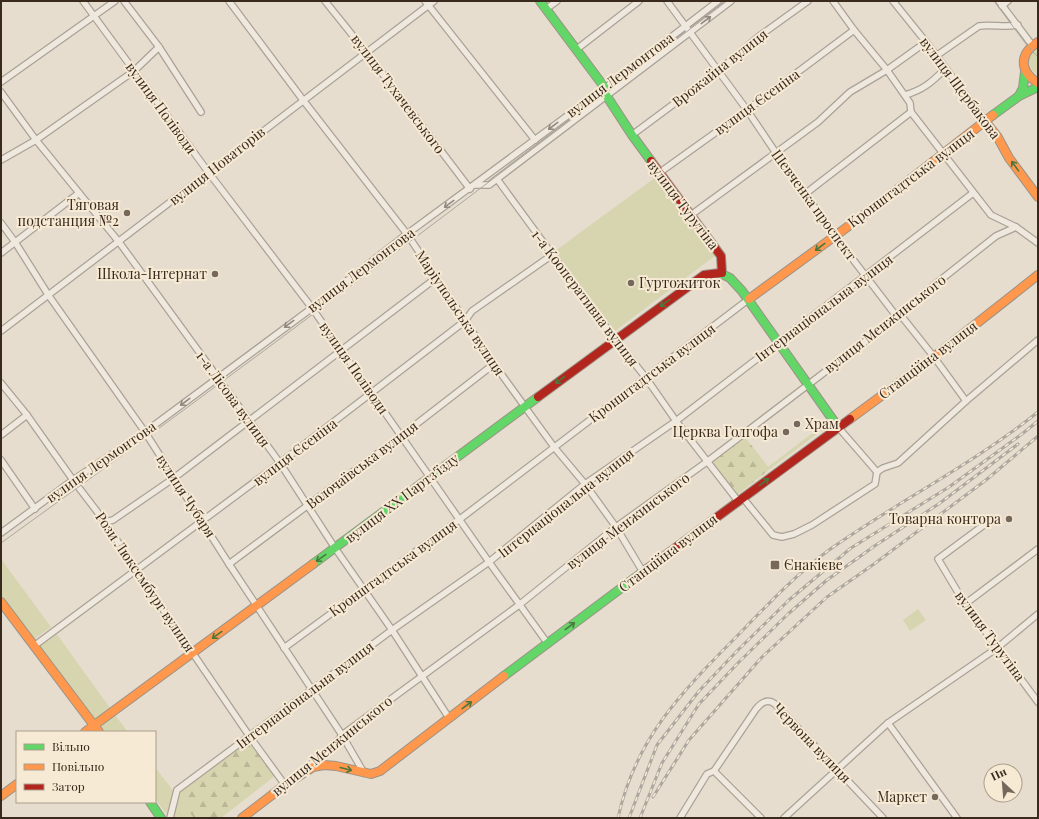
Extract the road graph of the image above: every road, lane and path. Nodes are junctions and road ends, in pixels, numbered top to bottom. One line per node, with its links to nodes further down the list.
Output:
1 (82, 1): 20 (street, вулиця Поліводи)
2 (114, 1): 20 (street)
3 (124, 1): 27 (street)
4 (229, 1): 43 (street, Маріупольська вулиця)
5 (325, 1): 29 (street, вулиця Тухачевського)
6 (434, 1): 17 (street, вулиця Новаторів)
7 (540, 1): 19 (street, вулиця Турутіна)
8 (557, 1): 19 (street)
9 (639, 1): 28 (street)
10 (667, 1): 22 (street, Шевченка проспект)
11 (718, 1): 22 (street, вулиця Лермонтова)
12 (732, 1): 24 (street, вулиця Лермонтова, one-way to 12)
13 (808, 1): 34 (street, Врожайна вулиця)
14 (833, 1): 23 (street)
15 (893, 1): 25 (street, вулиця Щербакова)
16 (1008, 1): 18 (street)
17 (426, 3): 29 (street, вулиця Новаторів); 50 (street)
18 (1001, 3): 21 (street)
19 (546, 9): 28 (street, вулиця Турутіна)
20 (93, 15): 33 (street, вулиця Поліводи); 36 (street)
21 (1018, 25): 26 (street); 30 (street)
22 (685, 26): 24 (street, Шевченка проспект); 40 (street, вулиця Лермонтова)
23 (854, 30): 32 (street); 44 (street, вулиця Єсеніна)
24 (690, 33): 34 (street, Шевченка проспект); 40 (street, вулиця Лермонтова)
25 (926, 42): 30 (street, вулиця Щербакова); 32 (street)
26 (1035, 43): 35 (street)
27 (159, 47): 33 (street); 45 (street)
28 (577, 49): 40 (street, вулиця Турутіна)
29 (366, 52): 43 (street, вулиця Новаторів); 58 (street, вулиця Тухачевського)
30 (936, 56): 31 (street, вулиця Щербакова)
31 (945, 69): 41 (street); 47 (street, вулиця Щербакова)
32 (887, 70): 41 (street); 51 (street)
33 (134, 71): 49 (street); 54 (street, вулиця Поліводи)
34 (718, 71): 44 (street, Шевченка проспект); 48 (street, Врожайна вулиця)
35 (1025, 72): 37 (street); 42 (street)
36 (1, 82)
37 (1038, 83)
38 (1038, 87): 42 (street, Кронштадтська вулиця)
39 (1, 92): 49 (street, 1-а Лісова вулиця)
40 (606, 92): 48 (street, вулиця Турутіна); 50 (street, вулиця Лермонтова, one-way to 50); 56 (street, вулиця Лермонтова)
41 (905, 95): 46 (street)
42 (1019, 96): 47 (street, Кронштадтська вулиця)
43 (303, 100): 54 (street, вулиця Новаторів); 66 (street, Маріупольська вулиця)
44 (747, 110): 51 (street, Шевченка проспект); 55 (street, вулиця Єсеніна)
45 (201, 112)
46 (910, 112): 52 (street); 61 (street)
47 (985, 121): 52 (street, Кронштадтська вулиця); 62 (street, вулиця Щербакова, one-way to 47)
48 (632, 135): 55 (street, вулиця Турутіна)
49 (36, 140): 53 (street); 59 (street, 1-а Лісова вулиця)
50 (535, 140): 57 (street, вулиця Лермонтова)
51 (776, 153): 61 (street, Шевченка проспект); 63 (street)
52 (942, 153): 60 (street); 67 (street, Кронштадтська вулиця)
53 (1, 160)
54 (209, 173): 69 (street, вулиця Новаторів); 79 (street, вулиця Поліводи)
55 (659, 173): 63 (street, вулиця Турутіна)
56 (497, 179): 57 (street); 72 (street, 1-а Кооперативна вулиця)
57 (476, 185): 58 (street, вулиця Лермонтова)
58 (470, 189): 66 (street, вулиця Лермонтова, one-way to 66)
59 (79, 193): 68 (street); 69 (street, 1-а Лісова вулиця)
60 (973, 193): 65 (street); 75 (street, Інтернаціональна вулиця)
61 (806, 194): 67 (street, Шевченка проспект)
62 (1038, 198)
63 (691, 215): 73 (street, вулиця Турутіна)
64 (1, 223): 68 (street, вулиця Чубаря)
65 (1016, 227): 70 (street); 80 (street, вулиця Менжинського)
66 (407, 234): 76 (street, Маріупольська вулиця); 79 (street, вулиця Лермонтова)
67 (835, 236): 75 (street, Шевченка проспект); 78 (street, Кронштадтська вулиця, one-way to 78)
68 (15, 242): 71 (street); 77 (street, вулиця Чубаря)
69 (119, 242): 77 (street, вулиця Новаторів); 89 (street, 1-а Лісова вулиця)
70 (1038, 243)
71 (1, 253)
72 (552, 254): 81 (street, вулиця Єсеніна); 83 (street, 1-а Кооперативна вулиця)
73 (722, 273): 78 (street); 83 (street, вулиця XX Партз'їзду, one-way to 83)
74 (1038, 275): 87 (street, Станційна вулиця)
75 (866, 276): 80 (street, Шевченка проспект); 85 (street, Інтернаціональна вулиця)
76 (436, 278): 81 (street, Маріупольська вулиця); 86 (street)
77 (49, 296): 82 (street, вулиця Новаторів); 100 (street, вулиця Чубаря)
78 (749, 299): 85 (street); 90 (street, Кронштадтська вулиця)
79 (312, 308): 86 (street, вулиця Поліводи); 89 (street, вулиця Лермонтова, one-way to 89)
80 (897, 317): 87 (street, Шевченка проспект); 92 (street, вулиця Менжинського)
81 (466, 321): 88 (street, Маріупольська вулиця); 93 (street, вулиця Єсеніна)
82 (1, 331)
83 (616, 338): 90 (street, 1-а Кооперативна вулиця); 95 (street, вулиця XX Партз'їзду, one-way to 95)
84 (1038, 340): 94 (street)
85 (779, 343): 92 (street); 98 (street, Інтернаціональна вулиця)
86 (342, 350): 93 (street, вулиця Поліводи); 97 (street)
87 (934, 357): 94 (street, Шевченка проспект); 99 (street, Станційна вулиця)
88 (494, 364): 95 (street, Маріупольська вулиця); 102 (street, Волочаївська вулиця)
89 (217, 378): 97 (street, 1-а Лісова вулиця); 100 (street, вулиця Лермонтова, one-way to 100)
90 (646, 378): 98 (street, 1-а Кооперативна вулиця); 103 (street, Кронштадтська вулиця)
91 (1, 382): 96 (street, Рози Люксембург вулиця)
92 (808, 385): 99 (street); 105 (street, вулиця Менжинського)
93 (372, 393): 102 (street, вулиця Поліводи); 106 (street, вулиця Єсеніна)
94 (966, 401): 107 (street)
95 (524, 406): 103 (street, Маріупольська вулиця); 108 (street, вулиця XX Партз'їзду)
96 (27, 415): 101 (street); 110 (street, Рози Люксембург вулиця)
97 (249, 421): 106 (street, 1-а Лісова вулиця); 109 (street)
98 (676, 421): 105 (street, 1-а Кооперативна вулиця); 111 (street, Інтернаціональна вулиця)
99 (838, 427): 107 (street); 112 (street, Станційна вулиця, one-way to 99)
100 (145, 432): 109 (street, вулиця Чубаря); 110 (street, вулиця Лермонтова)
101 (1, 436)
102 (402, 436): 108 (street, вулиця Поліводи); 113 (street, Волочаївська вулиця)
103 (554, 447): 111 (street, Маріупольська вулиця); 115 (street, Кронштадтська вулиця)
104 (1, 460): 114 (street)
105 (708, 461): 112 (street, 1-а Кооперативна вулиця); 119 (street, вулиця Менжинського)
106 (280, 463): 113 (street, 1-а Лісова вулиця); 117 (street, вулиця Єсеніна)
107 (877, 472): 112 (street, 1-а Кооперативна вулиця)
108 (430, 476): 115 (street, вулиця Поліводи); 121 (street, вулиця XX Партз'їзду)
109 (174, 478): 117 (street, вулиця Чубаря); 118 (street)
110 (73, 480): 114 (street, вулиця Лермонтова); 118 (street, Рози Люксембург вулиця)
111 (585, 484): 119 (street, Маріупольська вулиця); 123 (street, Інтернаціональна вулиця)
112 (740, 500): 126 (street, Станційна вулиця)
113 (307, 505): 121 (street, 1-а Лісова вулиця); 124 (street, Волочаївська вулиця)
114 (35, 509): 120 (street, вулиця Лермонтова)
115 (460, 519): 123 (street, вулиця Поліводи); 127 (street, Кронштадтська вулиця)
116 (992, 519): 129 (street, вулиця Турутіна)
117 (202, 521): 124 (street, вулиця Чубаря); 125 (street, вулиця Єсеніна)
118 (105, 522): 125 (street, Рози Люксембург вулиця)
119 (616, 527): 126 (street, Маріупольська вулиця); 130 (street, вулиця Менжинського)
120 (1, 533)
121 (335, 548): 127 (street, 1-а Лісова вулиця); 131 (street, вулиця XX Партз'їзду, one-way to 131)
122 (1038, 549): 129 (street)
123 (489, 562): 130 (street, вулиця Поліводи); 133 (street, Інтернаціональна вулиця)
124 (229, 564): 131 (street, вулиця Чубаря)
125 (136, 570): 135 (street, вулиця Єсеніна); 138 (street, Рози Люксембург вулиця)
126 (643, 572): 134 (street, Станційна вулиця, one-way to 126)
127 (364, 588): 133 (street, 1-а Лісова вулиця); 136 (street, Кронштадтська вулиця)
128 (1, 602): 135 (street)
129 (965, 604): 137 (street, вулиця Турутіна)
130 (519, 605): 134 (street, вулиця Поліводи); 139 (street, вулиця Менжинського)
131 (257, 606): 136 (street, вулиця Чубаря); 138 (street, вулиця XX Партз'їзду, one-way to 138)
132 (1038, 614): 137 (street)
133 (392, 630): 139 (street, 1-а Лісова вулиця); 140 (street, Інтернаціональна вулиця)
134 (548, 644): 142 (street, Станційна вулиця, one-way to 134)
135 (34, 646): 144 (street)
136 (284, 648): 140 (street, вулиця Чубаря)
137 (997, 648): 141 (street, вулиця Турутіна); 143 (street)
138 (193, 653): 144 (street, вулиця XX Партз'їзду); 146 (street, Рози Люксембург вулиця)
139 (422, 676): 142 (street, 1-а Лісова вулиця); 145 (street, вулиця Менжинського)
140 (312, 690): 145 (street, вулиця Чубаря); 146 (street, Інтернаціональна вулиця)
141 (1038, 702)
142 (449, 718): 149 (street, Станційна вулиця)
143 (888, 724): 147 (street); 161 (street)
144 (96, 729)
145 (342, 735): 149 (street, вулиця Чубаря); 151 (street, вулиця Менжинського)
146 (250, 737): 151 (street, Рози Люксембург вулиця); 155 (street, Інтернаціональна вулиця)
147 (837, 769): 148 (street, Червона вулиця); 159 (street); 160 (street, Червона вулиця)
148 (714, 771): 157 (street, Червона вулиця); 158 (street)
149 (364, 773): 151 (street, Станційна вулиця, one-way to 149)
150 (16, 785): 152 (street)
151 (285, 785): 156 (street, вулиця Менжинського)
152 (1, 796)
153 (151, 803): 154 (street)
154 (161, 818)
155 (170, 818)
156 (242, 818)
157 (680, 818)
158 (761, 818)
159 (784, 818)
160 (883, 818)
161 (957, 818)

